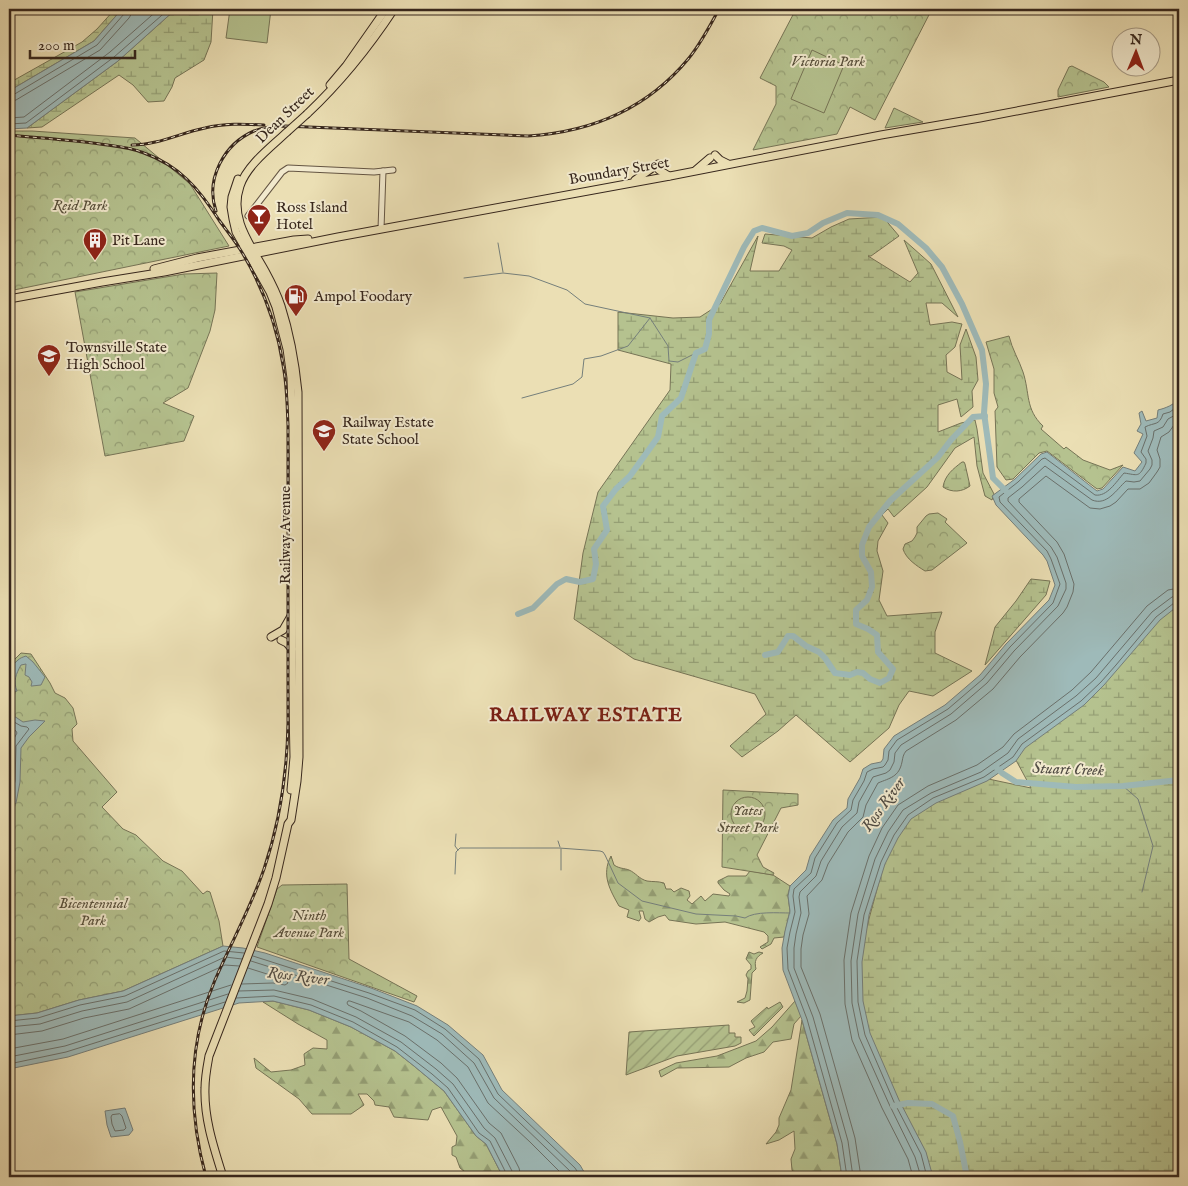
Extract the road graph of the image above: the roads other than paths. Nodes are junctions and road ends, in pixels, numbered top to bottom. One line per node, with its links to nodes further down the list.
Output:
1 (386, 9): 3 (main road, Dean Street)
2 (394, 9): 3 (main road, Dean Street)
3 (375, 32): 5 (main road, Dean Street, bridge)
4 (1179, 80): 6 (main road, Boundary Street)
5 (284, 132): 14 (main road, Dean Street); 17 (main road, Dean Street)
6 (728, 164): 9 (main road, Boundary Street); 9 (main road)
7 (393, 170): 8 (street)
8 (383, 171): 12 (street); 13 (street)
9 (694, 172): 10 (main road, Boundary Street)
10 (670, 176): 11 (main road, Boundary Street); 11 (main road)
11 (630, 183): 13 (main road, Boundary Street)
12 (248, 216)
13 (380, 229): 15 (main road, Boundary Street)
14 (238, 234): 17 (main road, Dean Street); 18 (main road)
15 (338, 237): 16 (main road, Boundary Street); 17 (main road, Boundary Street)
16 (298, 245): 17 (main road, Boundary Street); 19 (main road)
17 (250, 252): 18 (main road, Boundary Street); 19 (main road, Railway Avenue); 21 (main road, Boundary Street); 22 (main road, Railway Avenue)
18 (202, 258): 20 (main road, Boundary Street)
19 (261, 264): 26 (main road, Railway Avenue)
20 (9, 295)
21 (9, 299)
22 (293, 612): 23 (main road); 25 (main road, Railway Avenue)
23 (272, 637)
24 (281, 640): 25 (main road)
25 (292, 649): 26 (main road, Railway Avenue)
26 (288, 824): 27 (main road, Railway Avenue)
27 (223, 1177)

